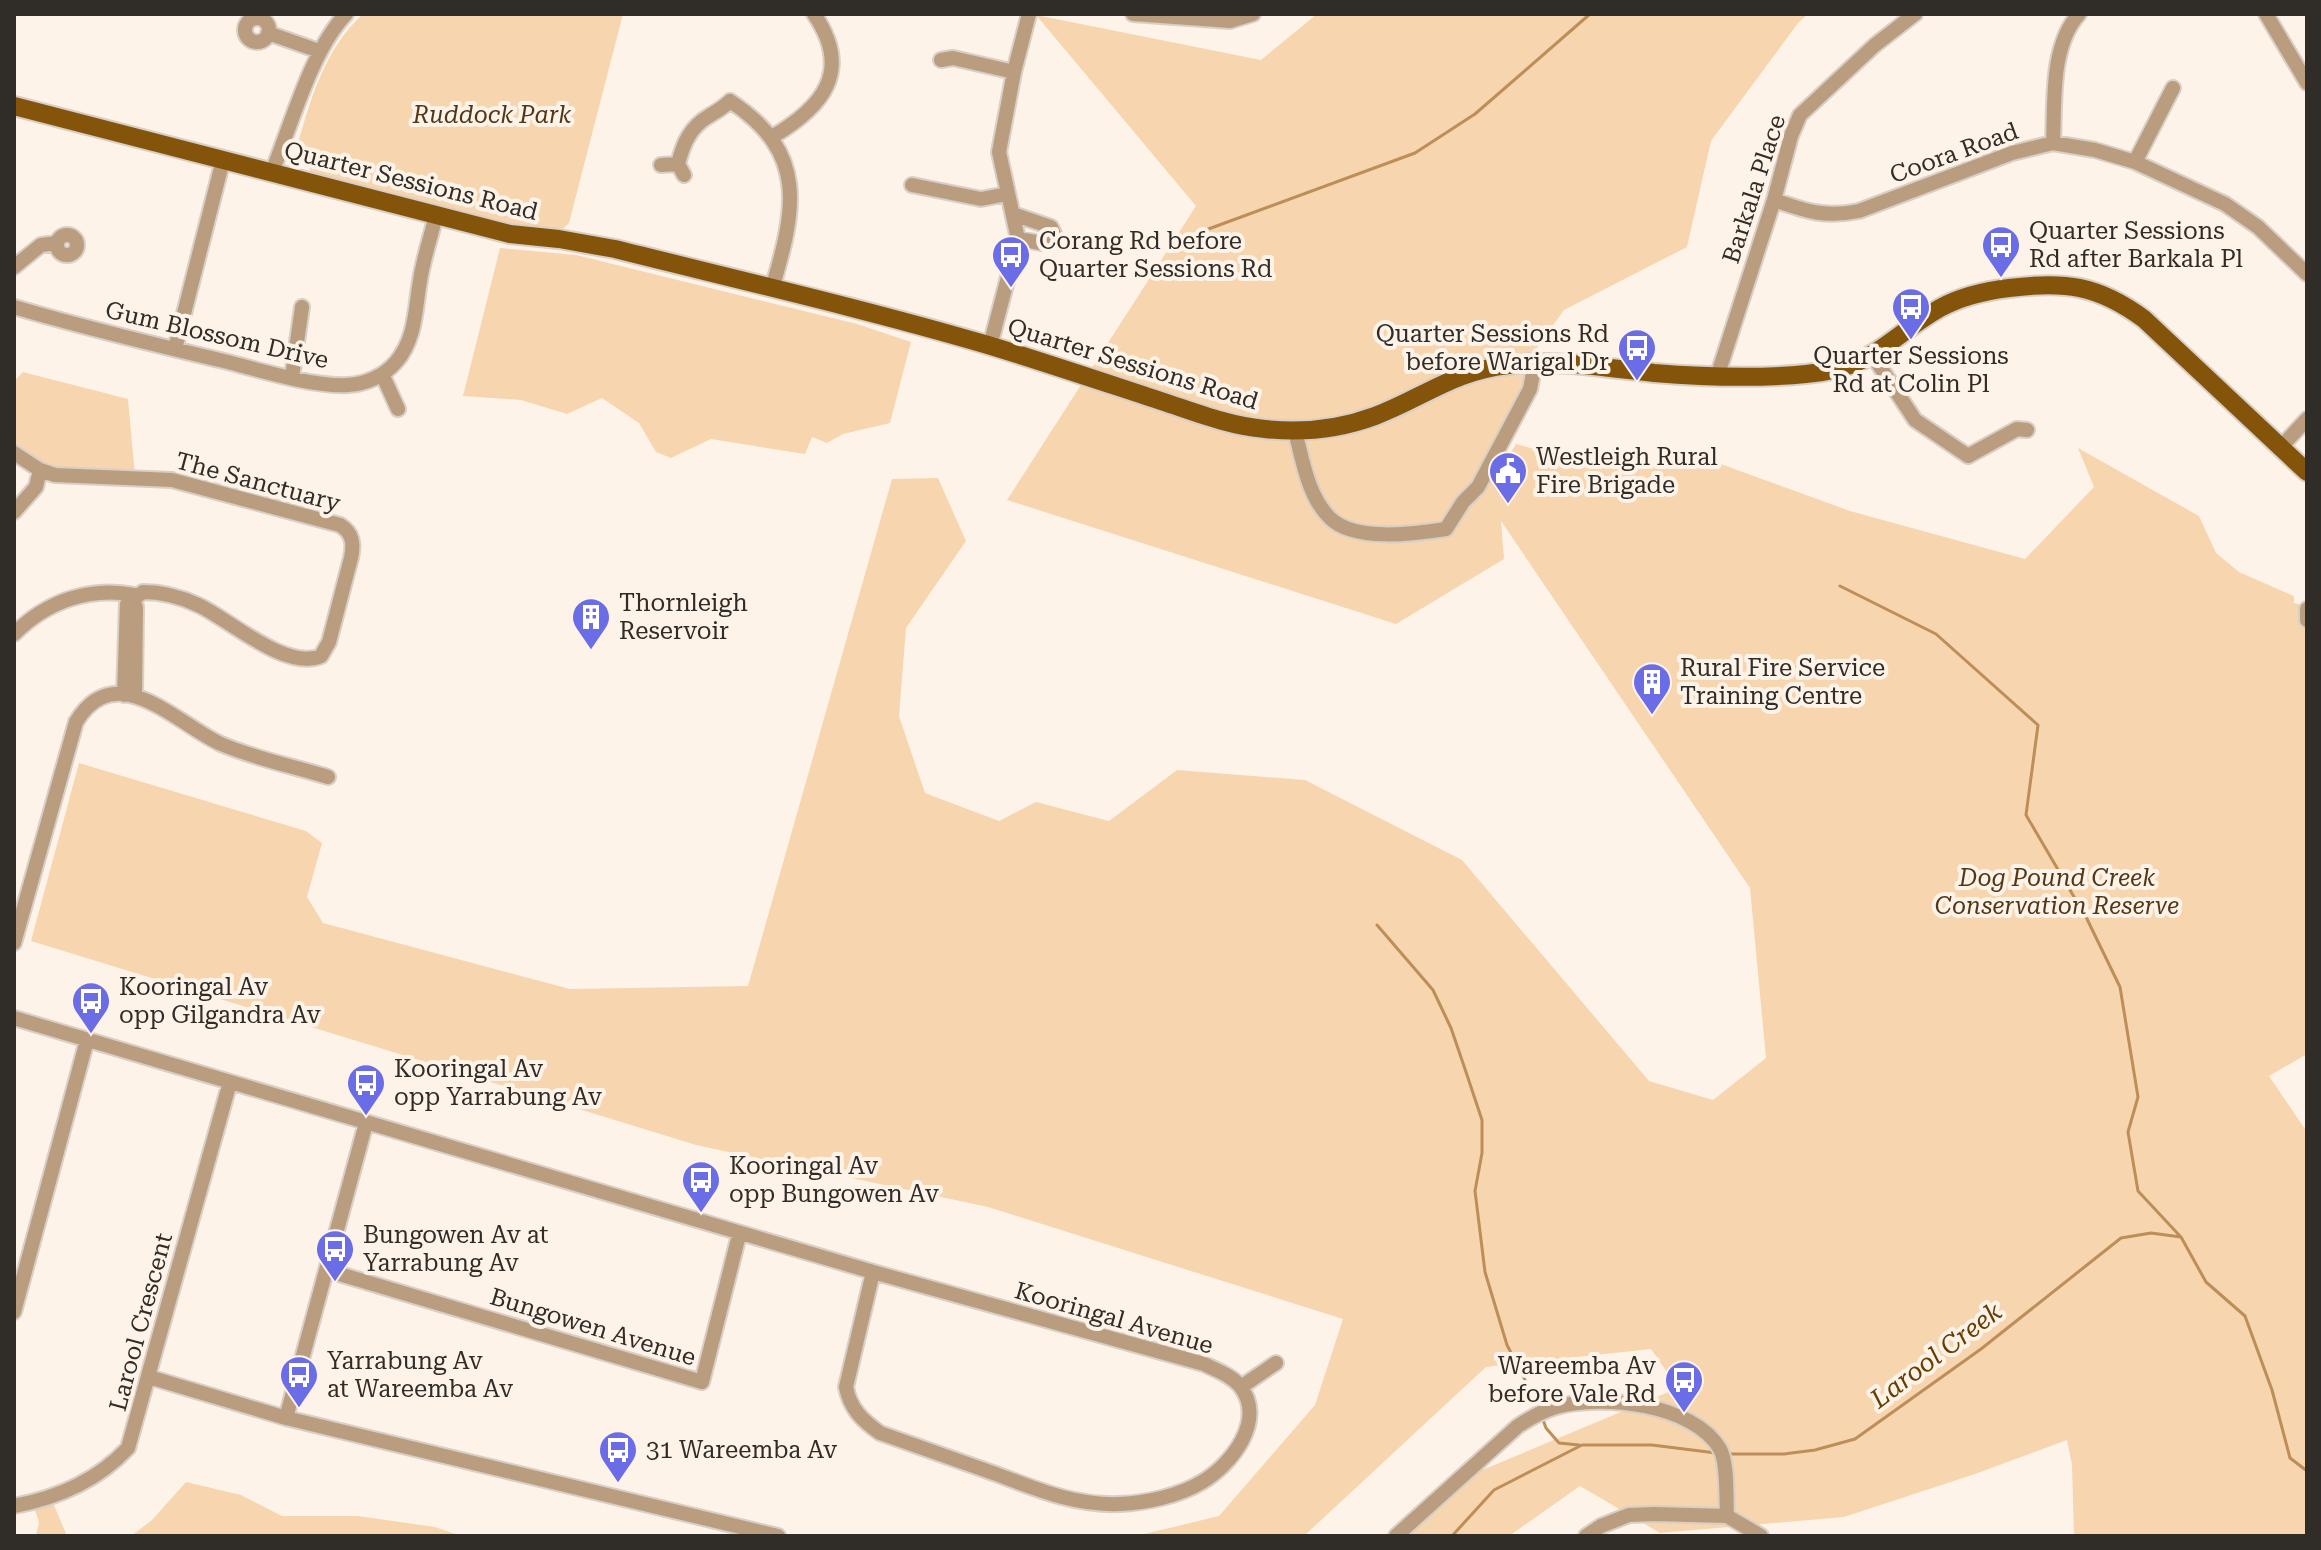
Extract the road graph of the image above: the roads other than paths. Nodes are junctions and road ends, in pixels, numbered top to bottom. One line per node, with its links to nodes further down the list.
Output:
1 (346, 14): 10 (street)
2 (814, 14): 16 (street)
3 (1029, 14): 12 (street)
4 (1133, 14): 5 (street)
5 (1253, 14)
6 (1915, 14): 24 (street, Barkala Place)
7 (2079, 14): 17 (street)
8 (2266, 14): 13 (street)
9 (268, 33): 10 (street)
10 (319, 51): 21 (street)
11 (941, 60): 12 (street)
12 (1014, 72): 23 (street)
13 (2307, 83)
14 (2173, 88): 19 (street)
15 (14, 106): 18 (main road, Quarter Sessions Road)
16 (772, 137): 20 (street); 31 (street)
17 (2053, 143): 19 (street, Coora Road); 24 (street, Coora Road)
18 (223, 160): 21 (main road, Quarter Sessions Road); 35 (street)
19 (2135, 162): 30 (street, Coora Road)
20 (661, 165)
21 (272, 172): 26 (main road, Quarter Sessions Road)
22 (912, 185): 23 (street)
23 (1007, 194): 25 (street)
24 (1774, 200): 40 (street, Barkala Place)
25 (1013, 214): 27 (street); 27 (street)
26 (436, 215): 31 (main road, Quarter Sessions Road); 38 (street)
27 (1018, 239): 34 (street)
28 (57, 243): 29 (street)
29 (14, 267)
30 (2307, 274)
31 (772, 289): 34 (main road, Quarter Sessions Road)
32 (14, 307): 35 (street, Gum Blossom Drive)
33 (302, 307): 39 (street)
34 (990, 346): 44 (main road, Quarter Sessions Road)
35 (175, 349): 39 (street, Gum Blossom Drive)
36 (1873, 356): 40 (main road, Quarter Sessions Road); 43 (street); 45 (main road, Quarter Sessions Road)
37 (1535, 363): 40 (main road, Quarter Sessions Road); 44 (main road, Quarter Sessions Road); 44 (street)
38 (382, 374): 39 (street, Gum Blossom Drive); 41 (street)
39 (292, 377)
40 (1717, 377)
41 (398, 409)
42 (2307, 419): 45 (street)
43 (2027, 430)
44 (1295, 431)
45 (2281, 447): 48 (main road, Quarter Sessions Road)
46 (14, 453): 47 (street, The Sanctuary)
47 (40, 470): 49 (street); 50 (street, The Sanctuary)
48 (2307, 472)
49 (14, 512)
50 (134, 598): 53 (street); 54 (street)
51 (2307, 609): 52 (street)
52 (2307, 620)
53 (14, 634)
54 (130, 696): 55 (street); 56 (street)
55 (328, 777)
56 (15, 937)
57 (14, 1018): 58 (street, Kooringal Avenue)
58 (87, 1040): 59 (street, Kooringal Avenue); 64 (street)
59 (230, 1082): 60 (street, Kooringal Avenue); 66 (street, Larool Crescent)
60 (366, 1123): 61 (street, Kooringal Avenue); 62 (street)
61 (739, 1235): 62 (street, Bungowen Avenue); 63 (street, Kooringal Avenue)
62 (326, 1270): 68 (street)
63 (873, 1272): 67 (street, Kooringal Avenue); 67 (street)
64 (14, 1312)
65 (1276, 1363): 67 (street)
66 (149, 1377): 68 (street); 69 (street, Larool Crescent)
67 (1241, 1387)
68 (286, 1418): 71 (street)
69 (14, 1506)
70 (1727, 1516): 72 (street); 73 (street); 74 (street)
71 (778, 1536)
72 (1396, 1536)
73 (1586, 1536)
74 (1761, 1536)

